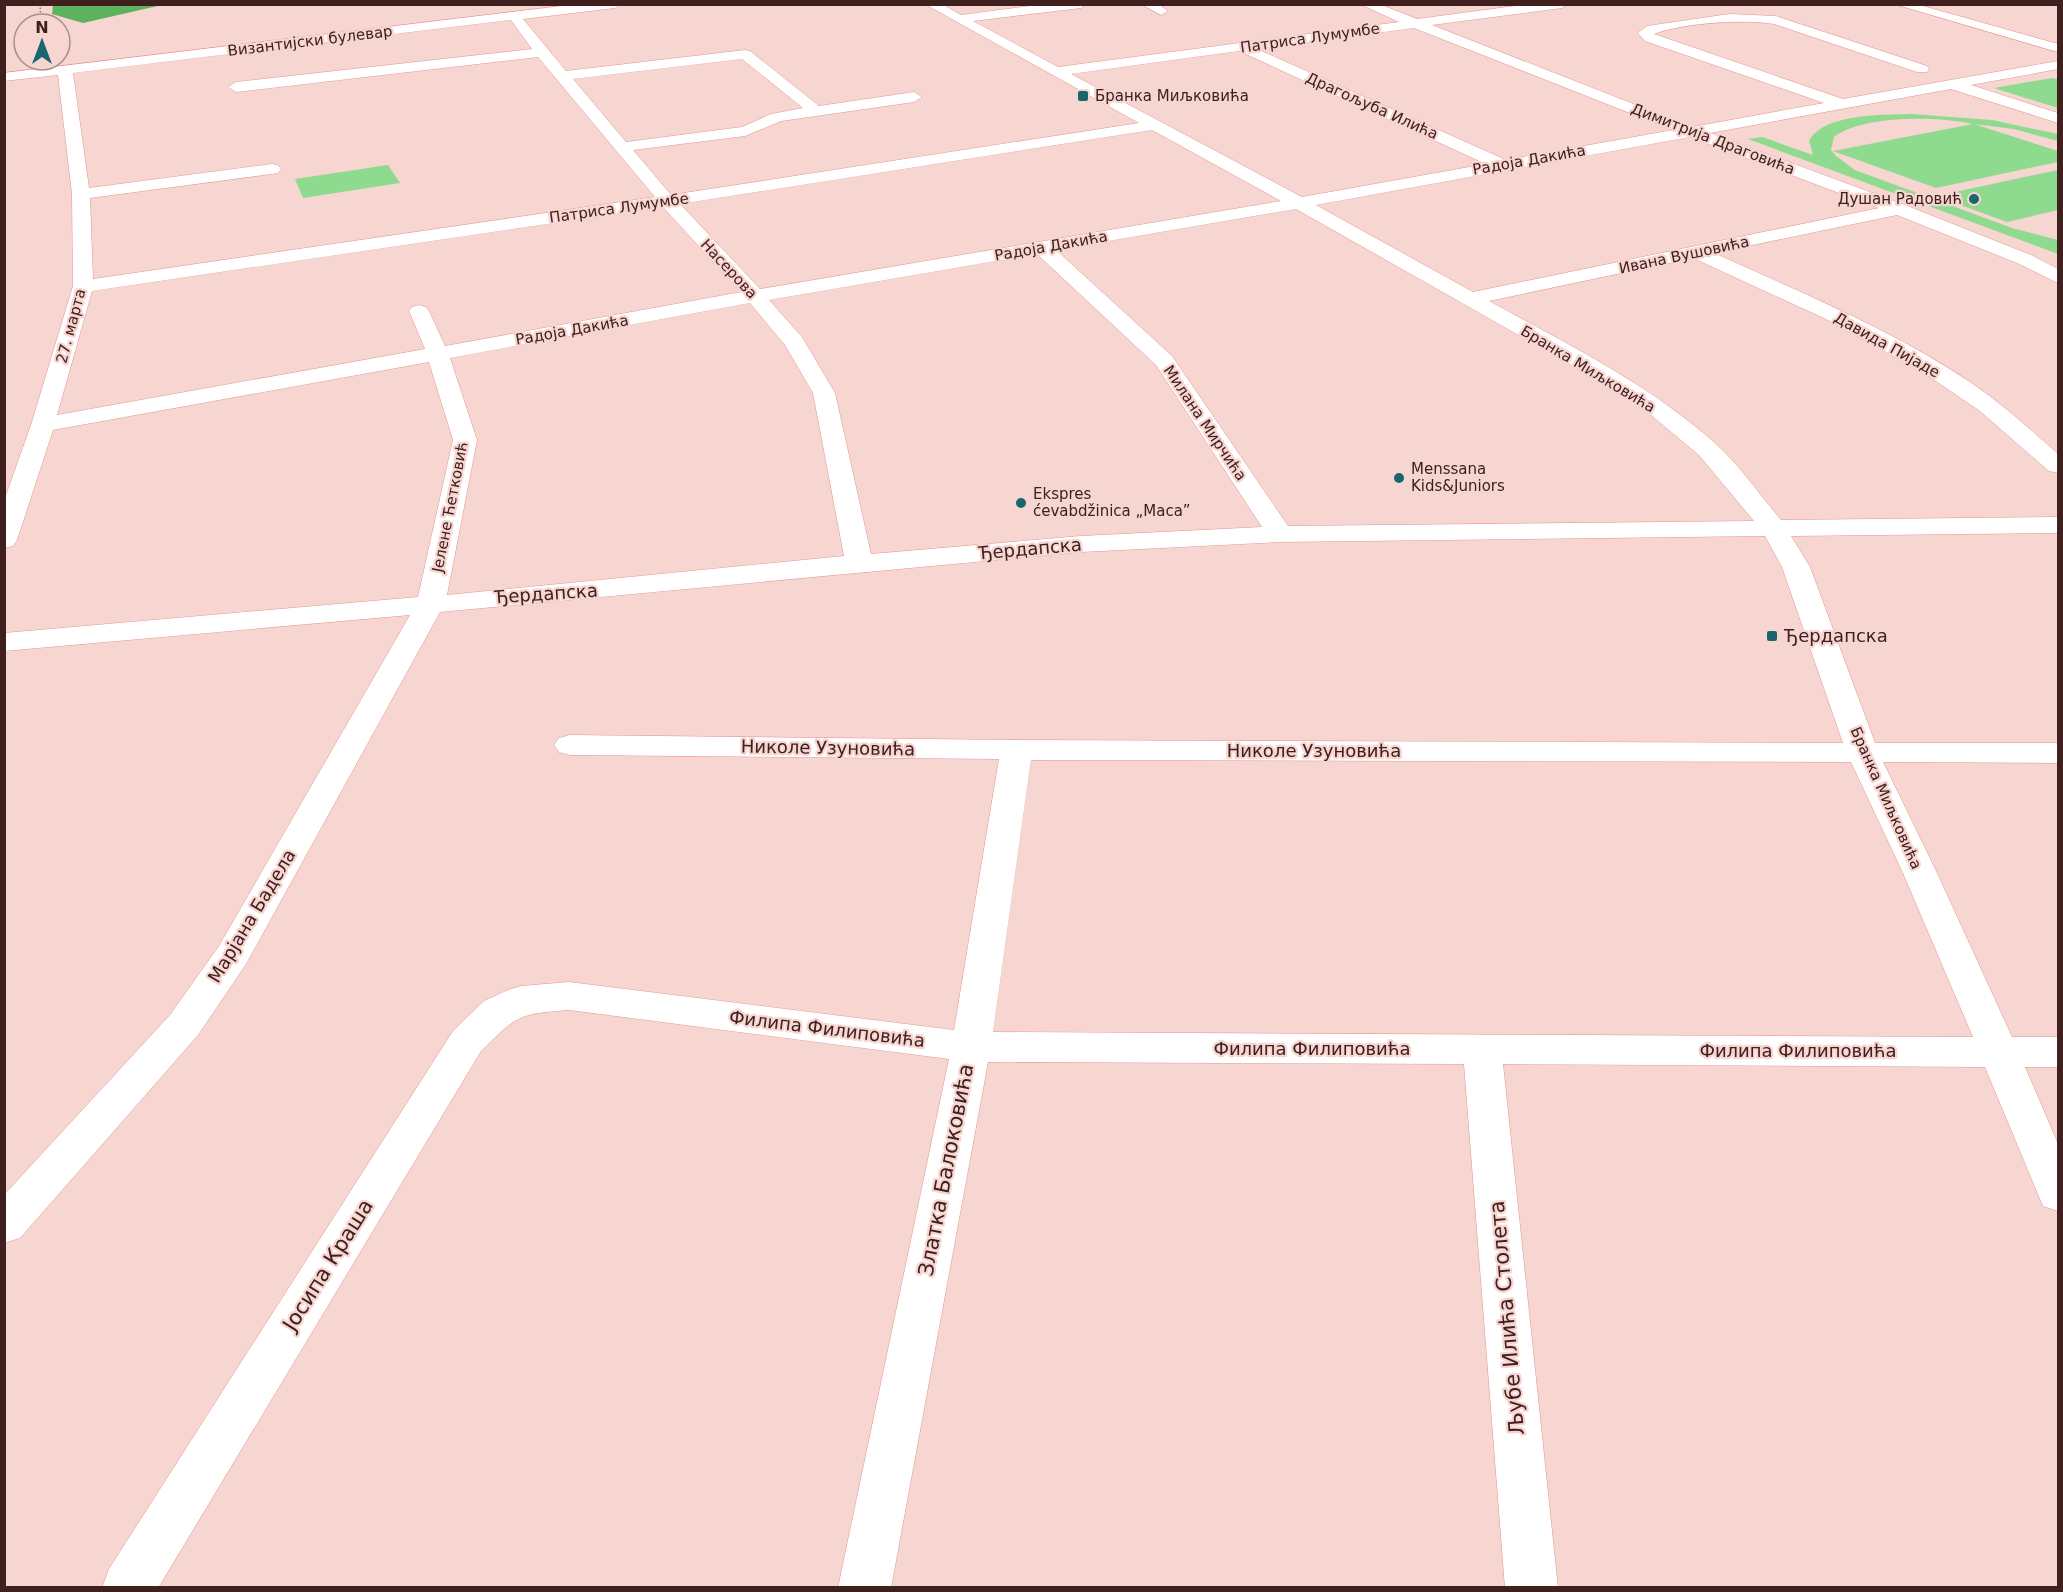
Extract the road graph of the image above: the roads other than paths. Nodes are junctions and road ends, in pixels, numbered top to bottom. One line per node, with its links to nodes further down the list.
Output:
1 (551, 4): 16 (street, Византијски булевар)
2 (615, 4): 10 (street, Византијски булевар)
3 (931, 4): 11 (street, Бранка Миљковића)
4 (1081, 4): 11 (street)
5 (1147, 4): 9 (street)
6 (1366, 4): 12 (street, Димитрија Драговића)
7 (1562, 4): 12 (street, Патриса Лумумбе)
8 (1900, 4): 14 (street)
9 (1161, 11)
10 (515, 16): 15 (street, Насерова); 18 (street, Византијски булевар)
11 (960, 19): 20 (street, Бранка Миљковића)
12 (1417, 24): 13 (street, Патриса Лумумбе); 32 (street, Димитрија Драговића)
13 (1241, 47): 20 (street, Патриса Лумумбе); 34 (street, Драгољуба Илића)
14 (2058, 48)
15 (542, 52): 24 (street, Насерова); 26 (street)
16 (72, 64)
17 (2058, 65): 25 (street, Радоја Дакића)
18 (72, 69)
19 (1922, 69): 28 (street)
20 (1058, 71): 31 (street, Бранка Миљковића)
21 (22, 72): 23 (street, Византијски булевар)
22 (65, 72): 36 (street, 27. марта)
23 (4, 76)
24 (562, 76): 29 (street); 33 (street, Насерова)
25 (1949, 84): 28 (street, Радоја Дакића); 30 (street)
26 (236, 87)
27 (914, 97): 29 (street)
28 (1842, 104): 32 (street, Радоја Дакића)
29 (816, 111): 33 (street)
30 (2058, 118)
31 (1155, 125): 37 (street, Патриса Лумумбе); 38 (street, Бранка Миљковића)
32 (1689, 131): 34 (street, Радоја Дакића); 39 (street, Димитрија Драговића)
33 (622, 147): 37 (street, Насерова)
34 (1503, 165): 38 (street, Радоја Дакића)
35 (272, 169): 36 (street)
36 (81, 194): 43 (street, 27. марта)
37 (667, 201): 43 (street, Патриса Лумумбе); 44 (street, Насерова)
38 (1299, 203): 40 (street, Радоја Дакића); 45 (street, Бранка Миљковића)
39 (1899, 209): 41 (street, Ивана Вушовића); 42 (street, Димитрија Драговића)
40 (1041, 247): 44 (street, Радоја Дакића); 52 (street, Милана Мирчића)
41 (1698, 253): 45 (street, Ивана Вушовића); 49 (street, Давида Пијаде)
42 (2058, 277)
43 (83, 286): 48 (street, 27. марта)
44 (755, 296): 47 (street, Радоја Дакића); 54 (street, Насерова)
45 (1468, 299): 51 (street, Бранка Миљковића)
46 (419, 311): 47 (street, Јелене Ћетковић)
47 (438, 354): 48 (street, Радоја Дакића); 55 (street, Јелене Ћетковић)
48 (43, 425): 53 (street, 27. марта)
49 (2058, 466)
50 (2058, 525): 51 (street, Ђердапска)
51 (1774, 529): 52 (street, Ђердапска); 59 (street, Бранка Миљковића)
52 (1280, 534): 54 (street, Ђердапска)
53 (4, 540)
54 (860, 563): 55 (street, Ђердапска)
55 (431, 603): 56 (street, Ђердапска); 67 (street, Марјана Бадела)
56 (4, 642)
57 (570, 745): 58 (street, Николе Узуновића)
58 (1016, 750): 59 (street, Николе Узуновића); 62 (street, Златка Балоковића)
59 (1863, 753): 60 (street, Николе Узуновића); 64 (street, Бранка Миљковића)
60 (2058, 753)
61 (569, 996): 62 (street, Филипа Филиповића); 68 (street, Јосипа Краша)
62 (971, 1047): 63 (street, Филипа Филиповића); 69 (street, Златка Балоковића)
63 (1482, 1049): 64 (street, Филипа Филиповића); 70 (street, Љубе Илића Столета)
64 (2000, 1052): 65 (street, Филипа Филиповића); 66 (street, Бранка Миљковића)
65 (2058, 1052)
66 (2058, 1193)
67 (4, 1225)
68 (128, 1587)
69 (864, 1587)
70 (1532, 1587)

